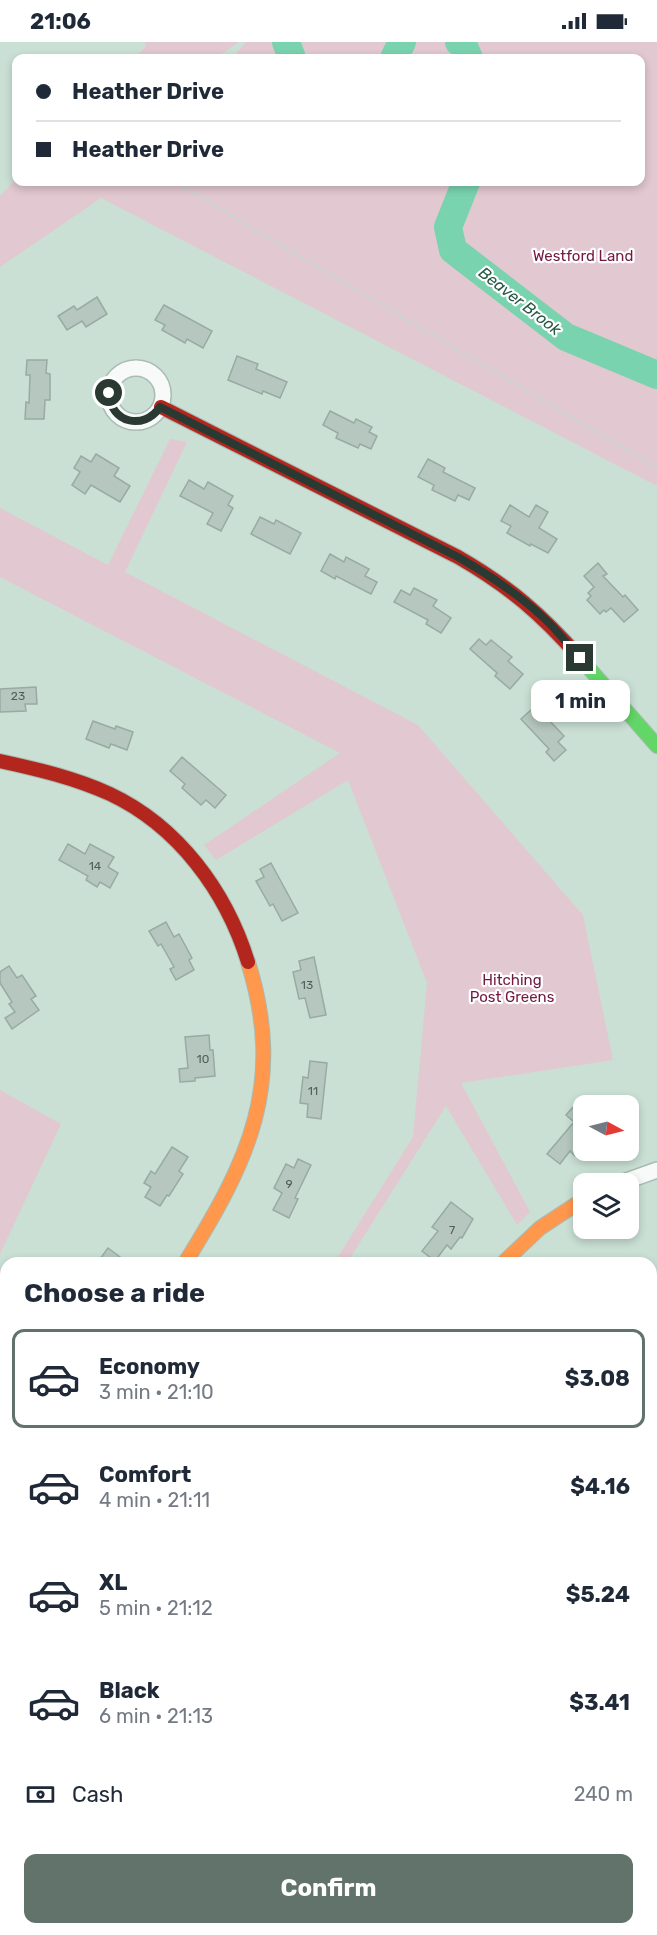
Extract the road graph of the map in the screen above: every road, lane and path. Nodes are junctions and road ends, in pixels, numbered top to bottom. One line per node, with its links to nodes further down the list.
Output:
1 (182, 186): 3 (path)
2 (160, 407): 4 (street)
3 (657, 468)
4 (657, 746)
5 (0, 761): 9 (street)
6 (657, 1170): 7 (street)
7 (639, 1176)
8 (573, 1205): 10 (street)
9 (189, 1257)
10 (509, 1257)

